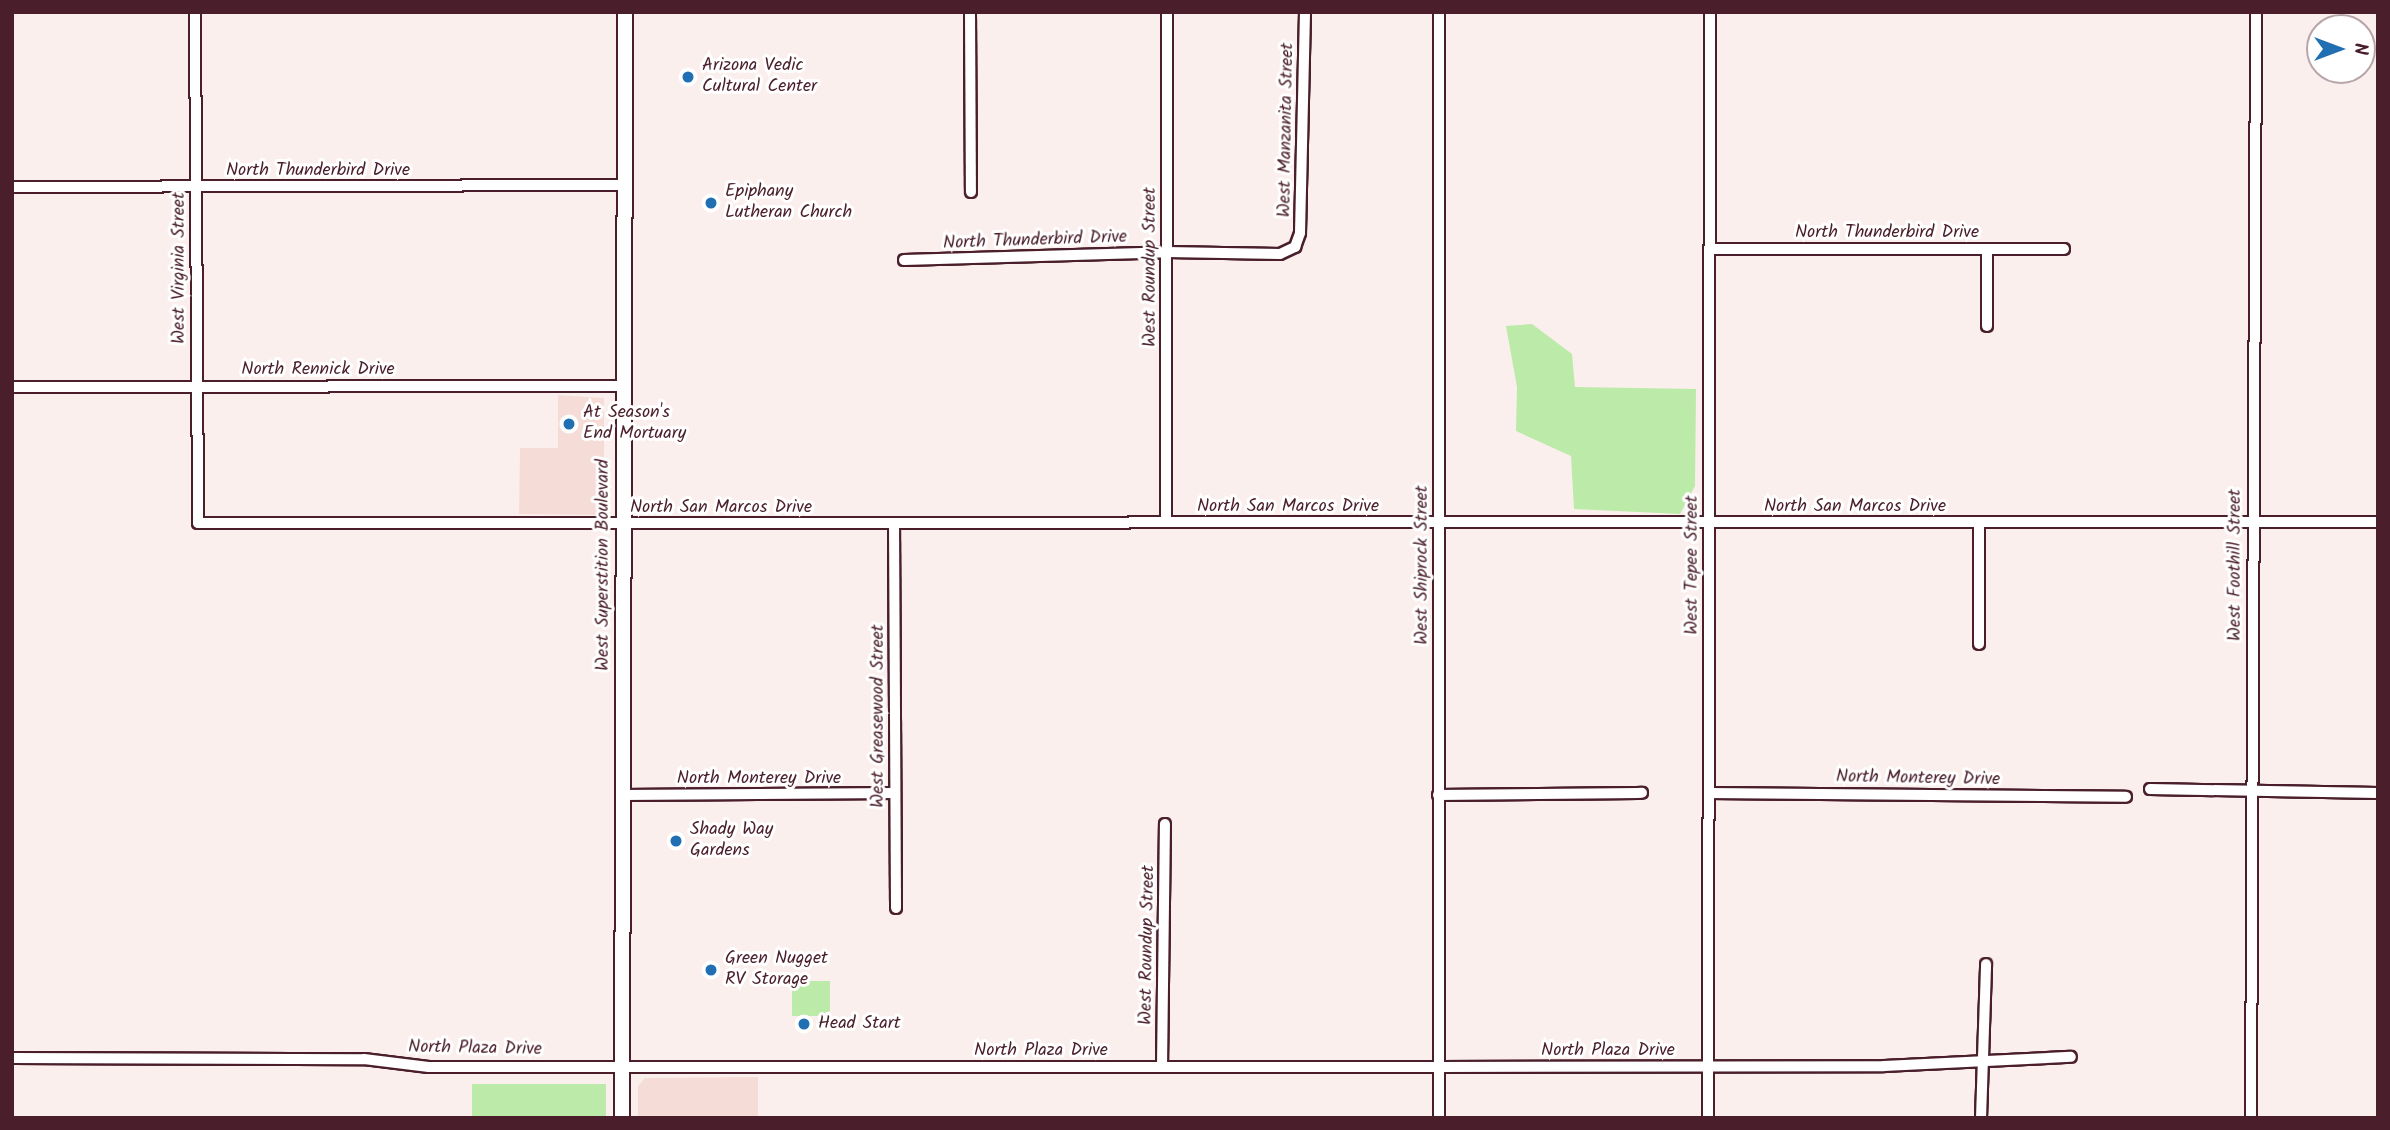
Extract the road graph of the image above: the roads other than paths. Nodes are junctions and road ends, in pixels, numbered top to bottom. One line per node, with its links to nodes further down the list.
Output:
1 (195, 12): 11 (street, West Virginia Street)
2 (625, 12): 9 (main road, West Superstition Boulevard)
3 (970, 12): 12 (street)
4 (1167, 12): 17 (street, West Roundup Street)
5 (1305, 12): 13 (street, West Manzanita Street)
6 (1439, 12): 28 (street, West Shiprock Street)
7 (1710, 12): 14 (street, West Tepee Street)
8 (2256, 12): 24 (street, West Foothill Street)
9 (624, 185): 11 (street, North Thunderbird Drive); 21 (main road, West Superstition Boulevard)
10 (12, 187): 11 (street, North Thunderbird Drive)
11 (196, 187): 20 (street, West Virginia Street)
12 (971, 192)
13 (1294, 247): 17 (street, North Thunderbird Drive)
14 (1710, 249): 15 (street, North Thunderbird Drive); 29 (street, West Tepee Street)
15 (1987, 249): 16 (street, North Thunderbird Drive); 19 (street)
16 (2064, 249)
17 (1167, 252): 18 (street, North Thunderbird Drive); 23 (street, West Roundup Street)
18 (904, 260)
19 (1987, 326)
20 (196, 386): 21 (street, North Rennick Drive); 22 (street, North Rennick Drive); 26 (street, West Virginia Street)
21 (624, 386): 31 (main road, West Superstition Boulevard)
22 (12, 387)
23 (1166, 522): 27 (street, North San Marcos Drive); 28 (street, North San Marcos Drive)
24 (2252, 522): 25 (street, North San Marcos Drive); 30 (street, North San Marcos Drive); 34 (street, West Foothill Street)
25 (2378, 522)
26 (198, 523): 31 (street, North San Marcos Drive)
27 (894, 523): 31 (street, North San Marcos Drive); 35 (street, West Greasewood Street)
28 (1438, 523): 29 (street, North San Marcos Drive); 39 (street, West Shiprock Street)
29 (1709, 523): 30 (street, North San Marcos Drive); 37 (street, West Tepee Street)
30 (1979, 523): 32 (street)
31 (624, 524): 40 (main road, West Superstition Boulevard)
32 (1979, 644)
33 (2150, 789): 34 (street)
34 (2252, 792): 38 (street); 56 (street, West Foothill Street)
35 (895, 793): 40 (street, North Monterey Drive); 43 (street, West Greasewood Street)
36 (1642, 793): 39 (street)
37 (1709, 793): 41 (street, North Monterey Drive); 51 (street, West Tepee Street)
38 (2378, 793)
39 (1438, 795): 50 (street, West Shiprock Street)
40 (623, 796): 48 (main road, West Superstition Boulevard)
41 (2126, 797)
42 (1165, 824): 49 (street, West Roundup Street)
43 (896, 908)
44 (1986, 964): 47 (street)
45 (2071, 1057): 47 (street, North Plaza Drive)
46 (12, 1058): 48 (street, North Plaza Drive)
47 (1981, 1061): 51 (street, North Plaza Drive); 55 (street)
48 (622, 1066): 49 (street, North Plaza Drive); 52 (main road, West Superstition Boulevard)
49 (1162, 1067): 50 (street, North Plaza Drive)
50 (1438, 1067): 51 (street, North Plaza Drive); 53 (street, West Shiprock Street)
51 (1708, 1067): 54 (street, West Tepee Street)
52 (622, 1118)
53 (1439, 1118)
54 (1708, 1118)
55 (1980, 1118)
56 (2251, 1118)

